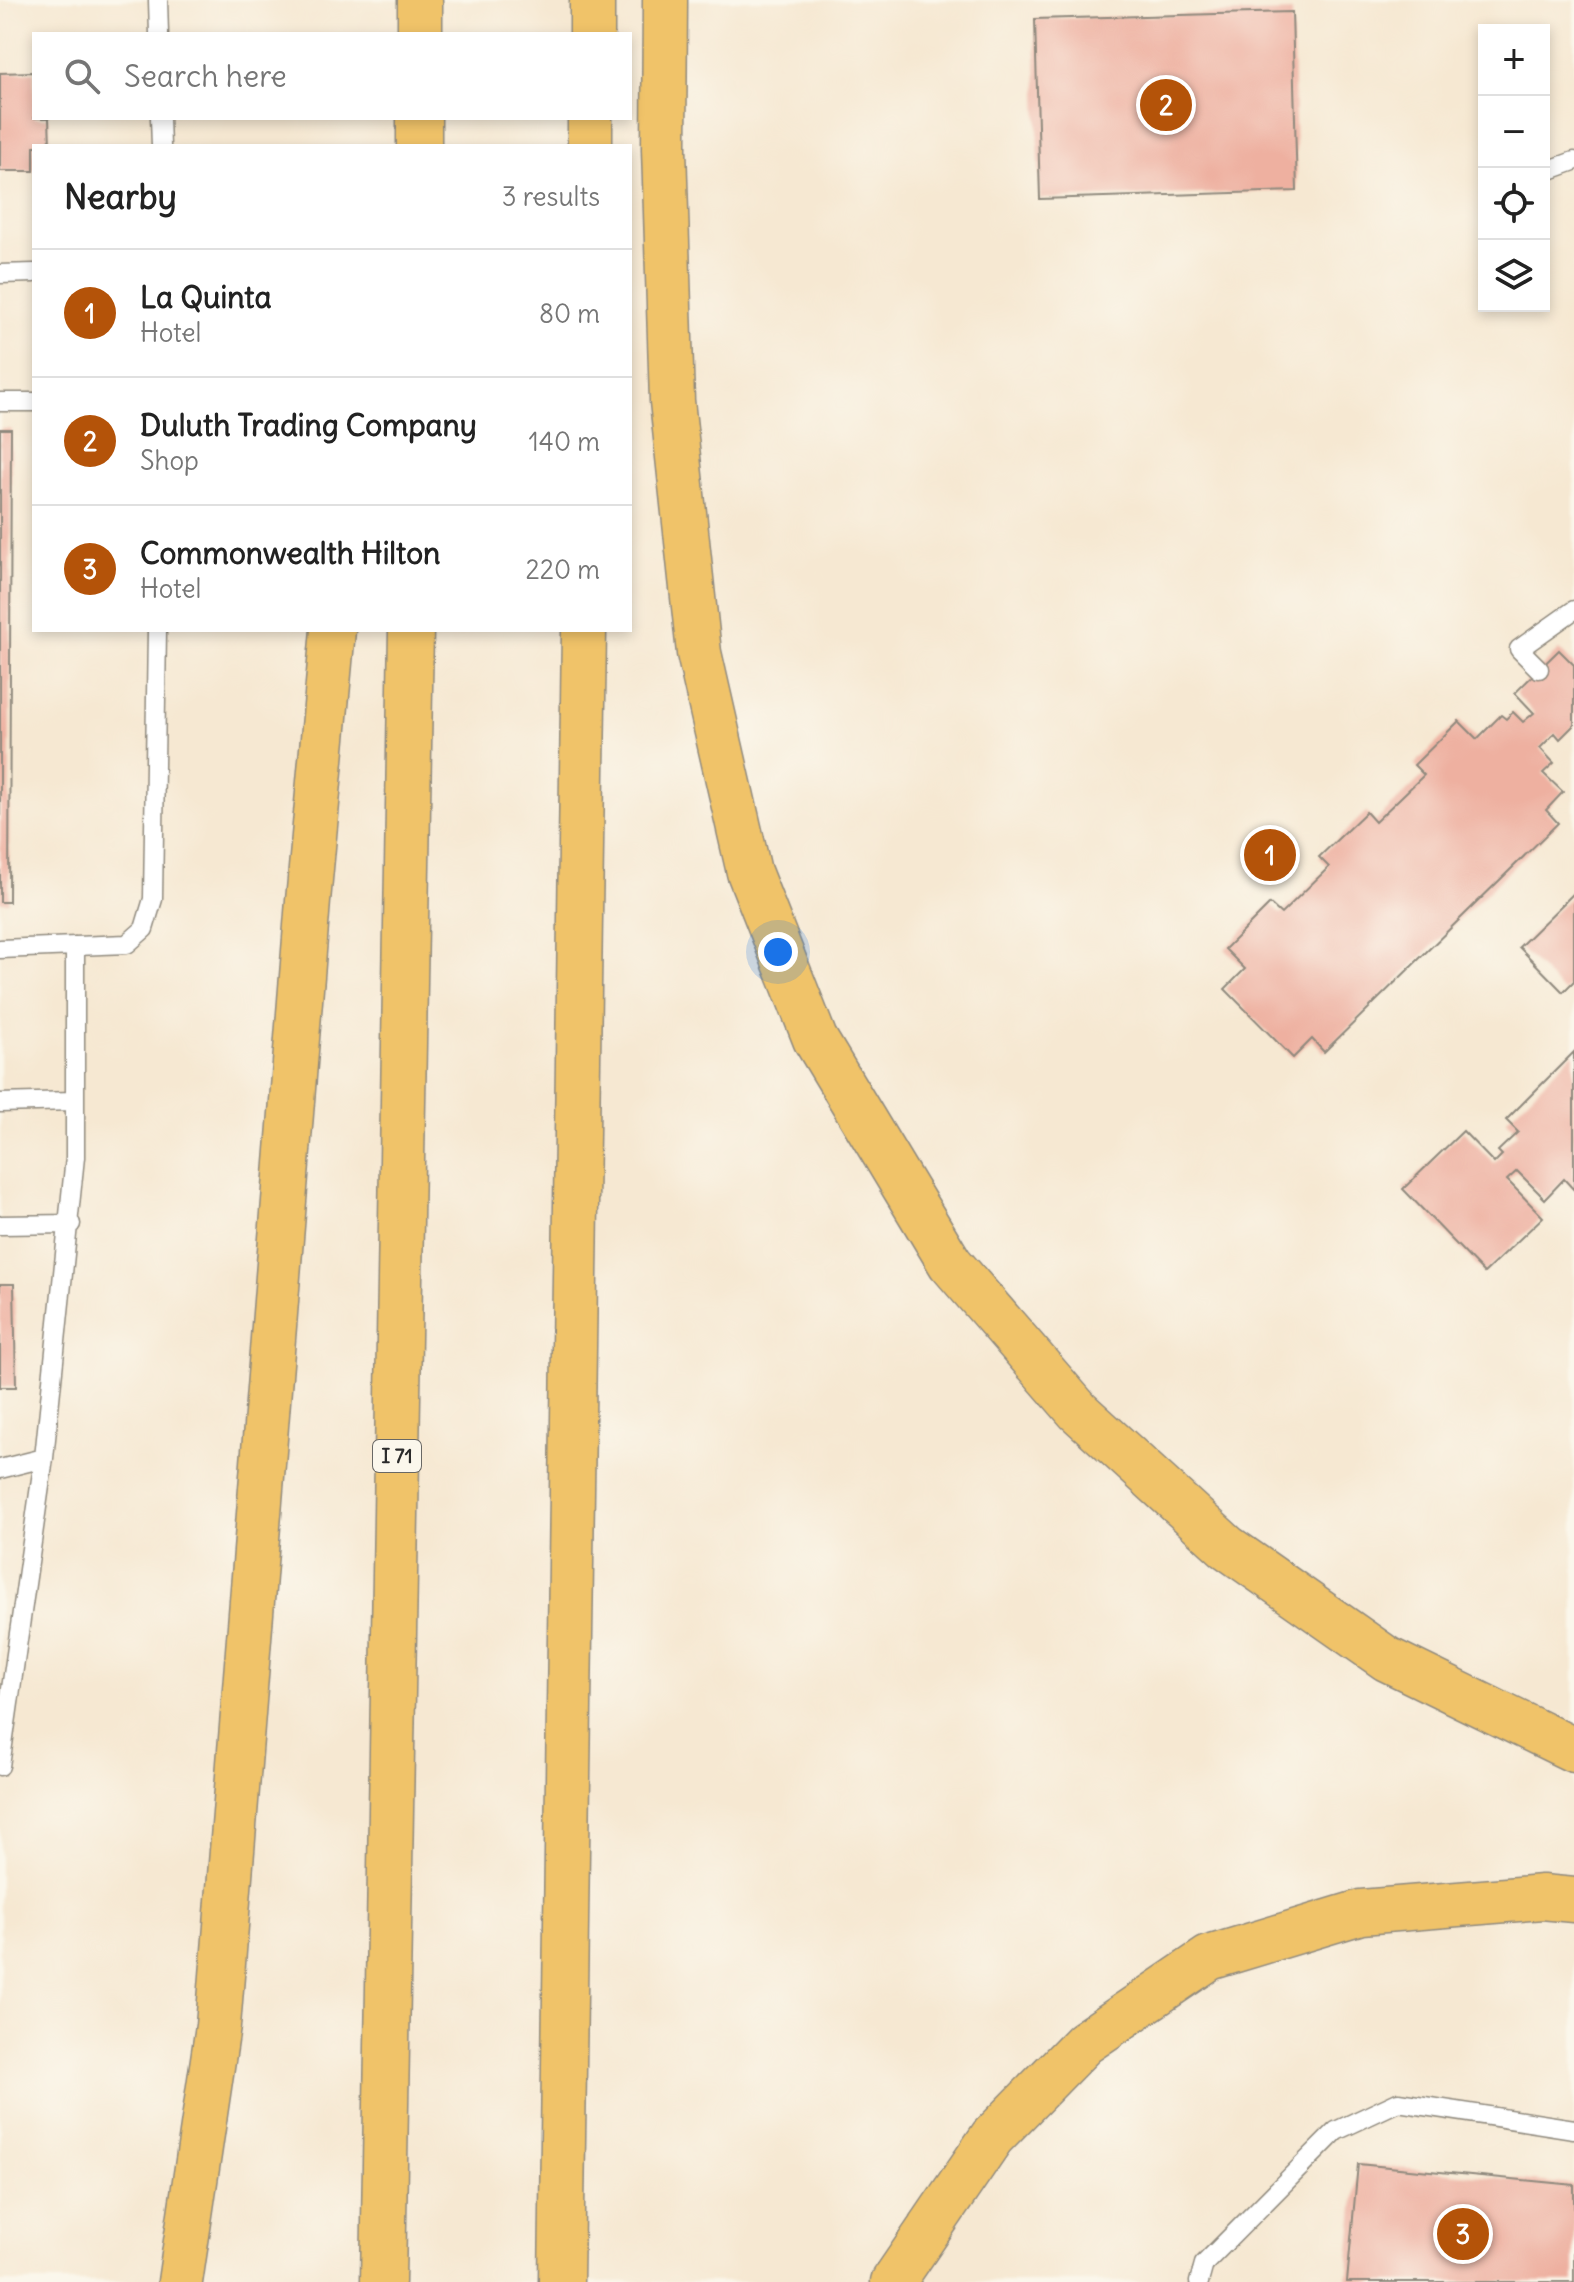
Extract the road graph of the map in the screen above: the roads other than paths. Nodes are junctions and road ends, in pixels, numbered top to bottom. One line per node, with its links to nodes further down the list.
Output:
1 (158, 0): 5 (lane)
2 (420, 0): 6 (highway)
3 (592, 0): 7 (highway)
4 (665, 0): 32 (highway)
5 (159, 32)
6 (420, 32)
7 (592, 32)
8 (160, 120): 10 (lane)
9 (590, 120): 11 (highway)
10 (161, 144)
11 (590, 144)
12 (1574, 161): 13 (lane)
13 (1550, 170)
14 (32, 273): 15 (lane)
15 (0, 274)
16 (0, 402): 17 (lane)
17 (32, 402)
18 (1574, 610): 23 (lane)
19 (157, 632): 24 (lane)
20 (333, 632): 36 (highway)
21 (411, 632): 37 (highway, I 71)
22 (584, 632): 38 (highway)
23 (1539, 669)
24 (75, 946): 25 (lane); 26 (lane)
25 (0, 949)
26 (73, 1101): 27 (lane); 28 (lane)
27 (0, 1103)
28 (71, 1224): 29 (lane); 30 (lane)
29 (0, 1225)
30 (44, 1458): 31 (lane); 33 (lane)
31 (0, 1469)
32 (1574, 1750)
33 (0, 1766)
34 (1574, 1900): 39 (highway)
35 (1574, 2129): 40 (lane)
36 (180, 2282)
37 (383, 2282)
38 (561, 2282)
39 (893, 2282)
40 (1199, 2282)

